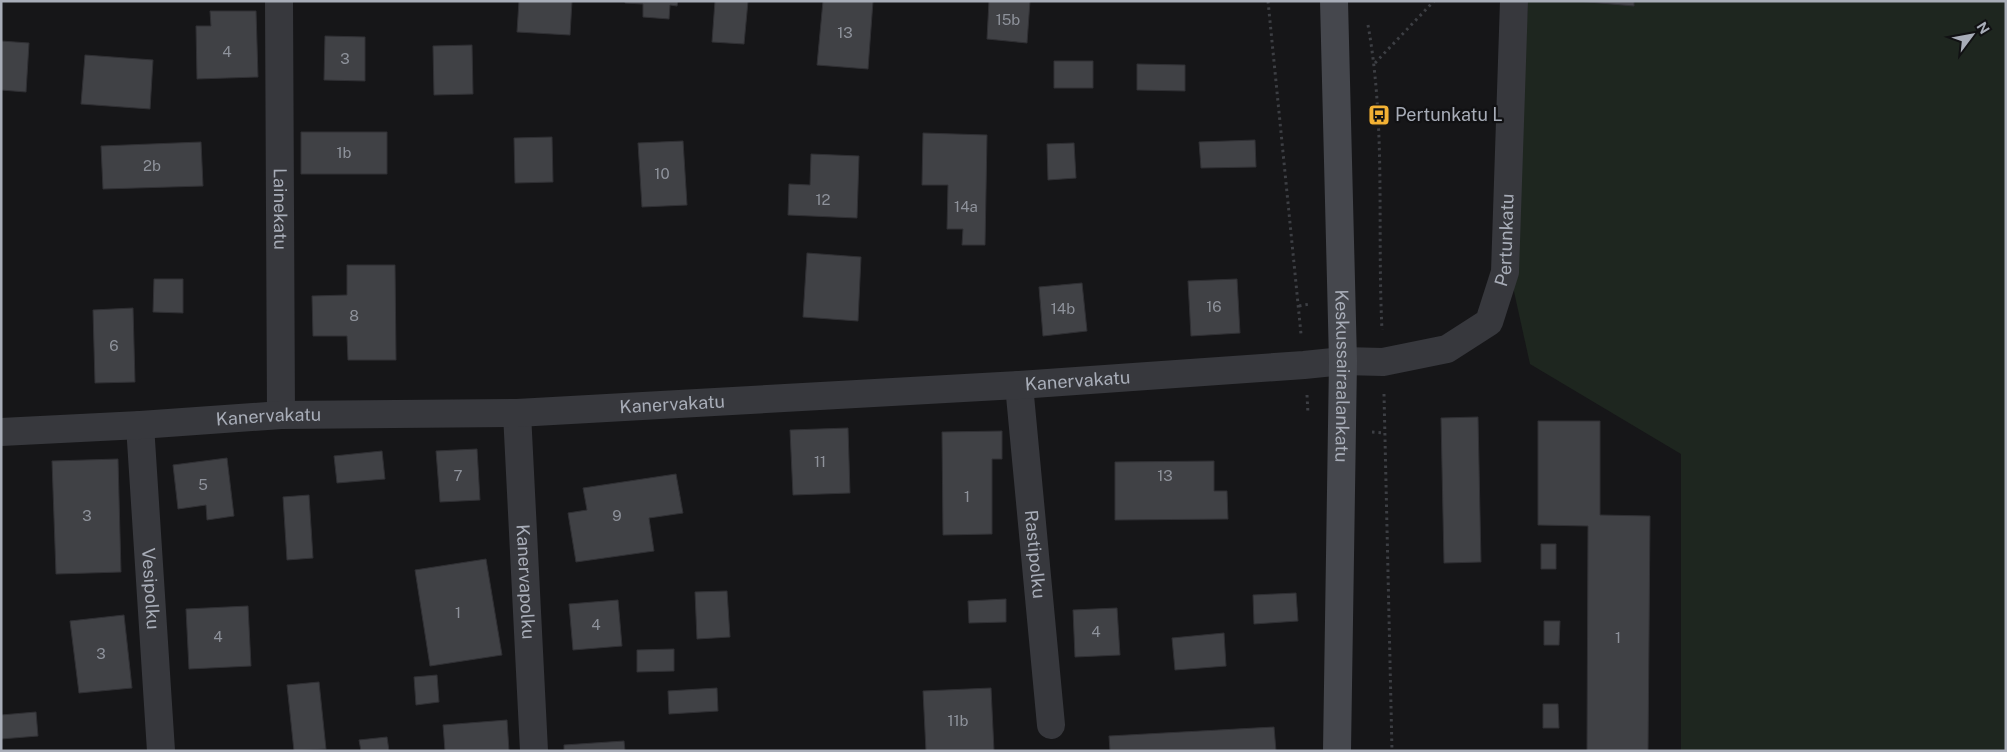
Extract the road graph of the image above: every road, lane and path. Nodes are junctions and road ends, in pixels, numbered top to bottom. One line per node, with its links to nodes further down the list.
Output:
1 (279, 1): 11 (street, Lainekatu)
2 (1268, 1): 8 (path)
3 (1334, 1): 7 (street, Keskussairaalankatu)
4 (1434, 1): 6 (path)
5 (1514, 1): 7 (street, Pertunkatu)
6 (1375, 63)
7 (1343, 361): 8 (street, Kanervakatu); 17 (street, Keskussairaalankatu)
8 (1304, 365): 9 (street, Kanervakatu)
9 (1019, 385): 10 (street, Kanervakatu); 14 (street, Rastipolku)
10 (518, 413): 11 (street, Kanervakatu); 16 (street, Kanervapolku)
11 (281, 415): 12 (street, Kanervakatu)
12 (140, 425): 13 (street, Kanervakatu); 15 (street, Vesipolku)
13 (1, 432)
14 (1051, 725)
15 (161, 751)
16 (534, 751)
17 (1337, 751)

